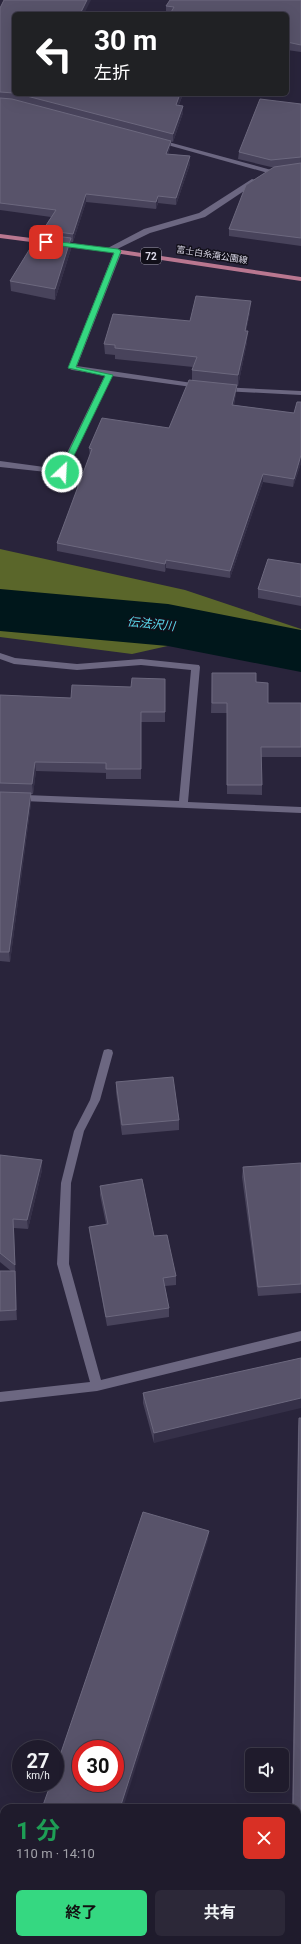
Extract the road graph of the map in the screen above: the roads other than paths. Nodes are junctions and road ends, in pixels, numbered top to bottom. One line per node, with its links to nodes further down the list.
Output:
1 (150, 138): 3 (street)
2 (0, 236): 3 (main road, 富士白糸滝公園線 / 72)
3 (108, 250): 4 (main road, 富士白糸滝公園線 / 72)
4 (118, 251): 5 (main road, 富士白糸滝公園線 / 72); 6 (street)
5 (301, 279)
6 (109, 375): 7 (street); 8 (street)
7 (301, 394)
8 (0, 464)
9 (0, 656): 11 (street)
10 (0, 797): 11 (street)
11 (183, 805): 12 (street)
12 (301, 810)
13 (108, 1053): 15 (street)
14 (301, 1336): 15 (street)
15 (97, 1386): 16 (street)
16 (0, 1397)

